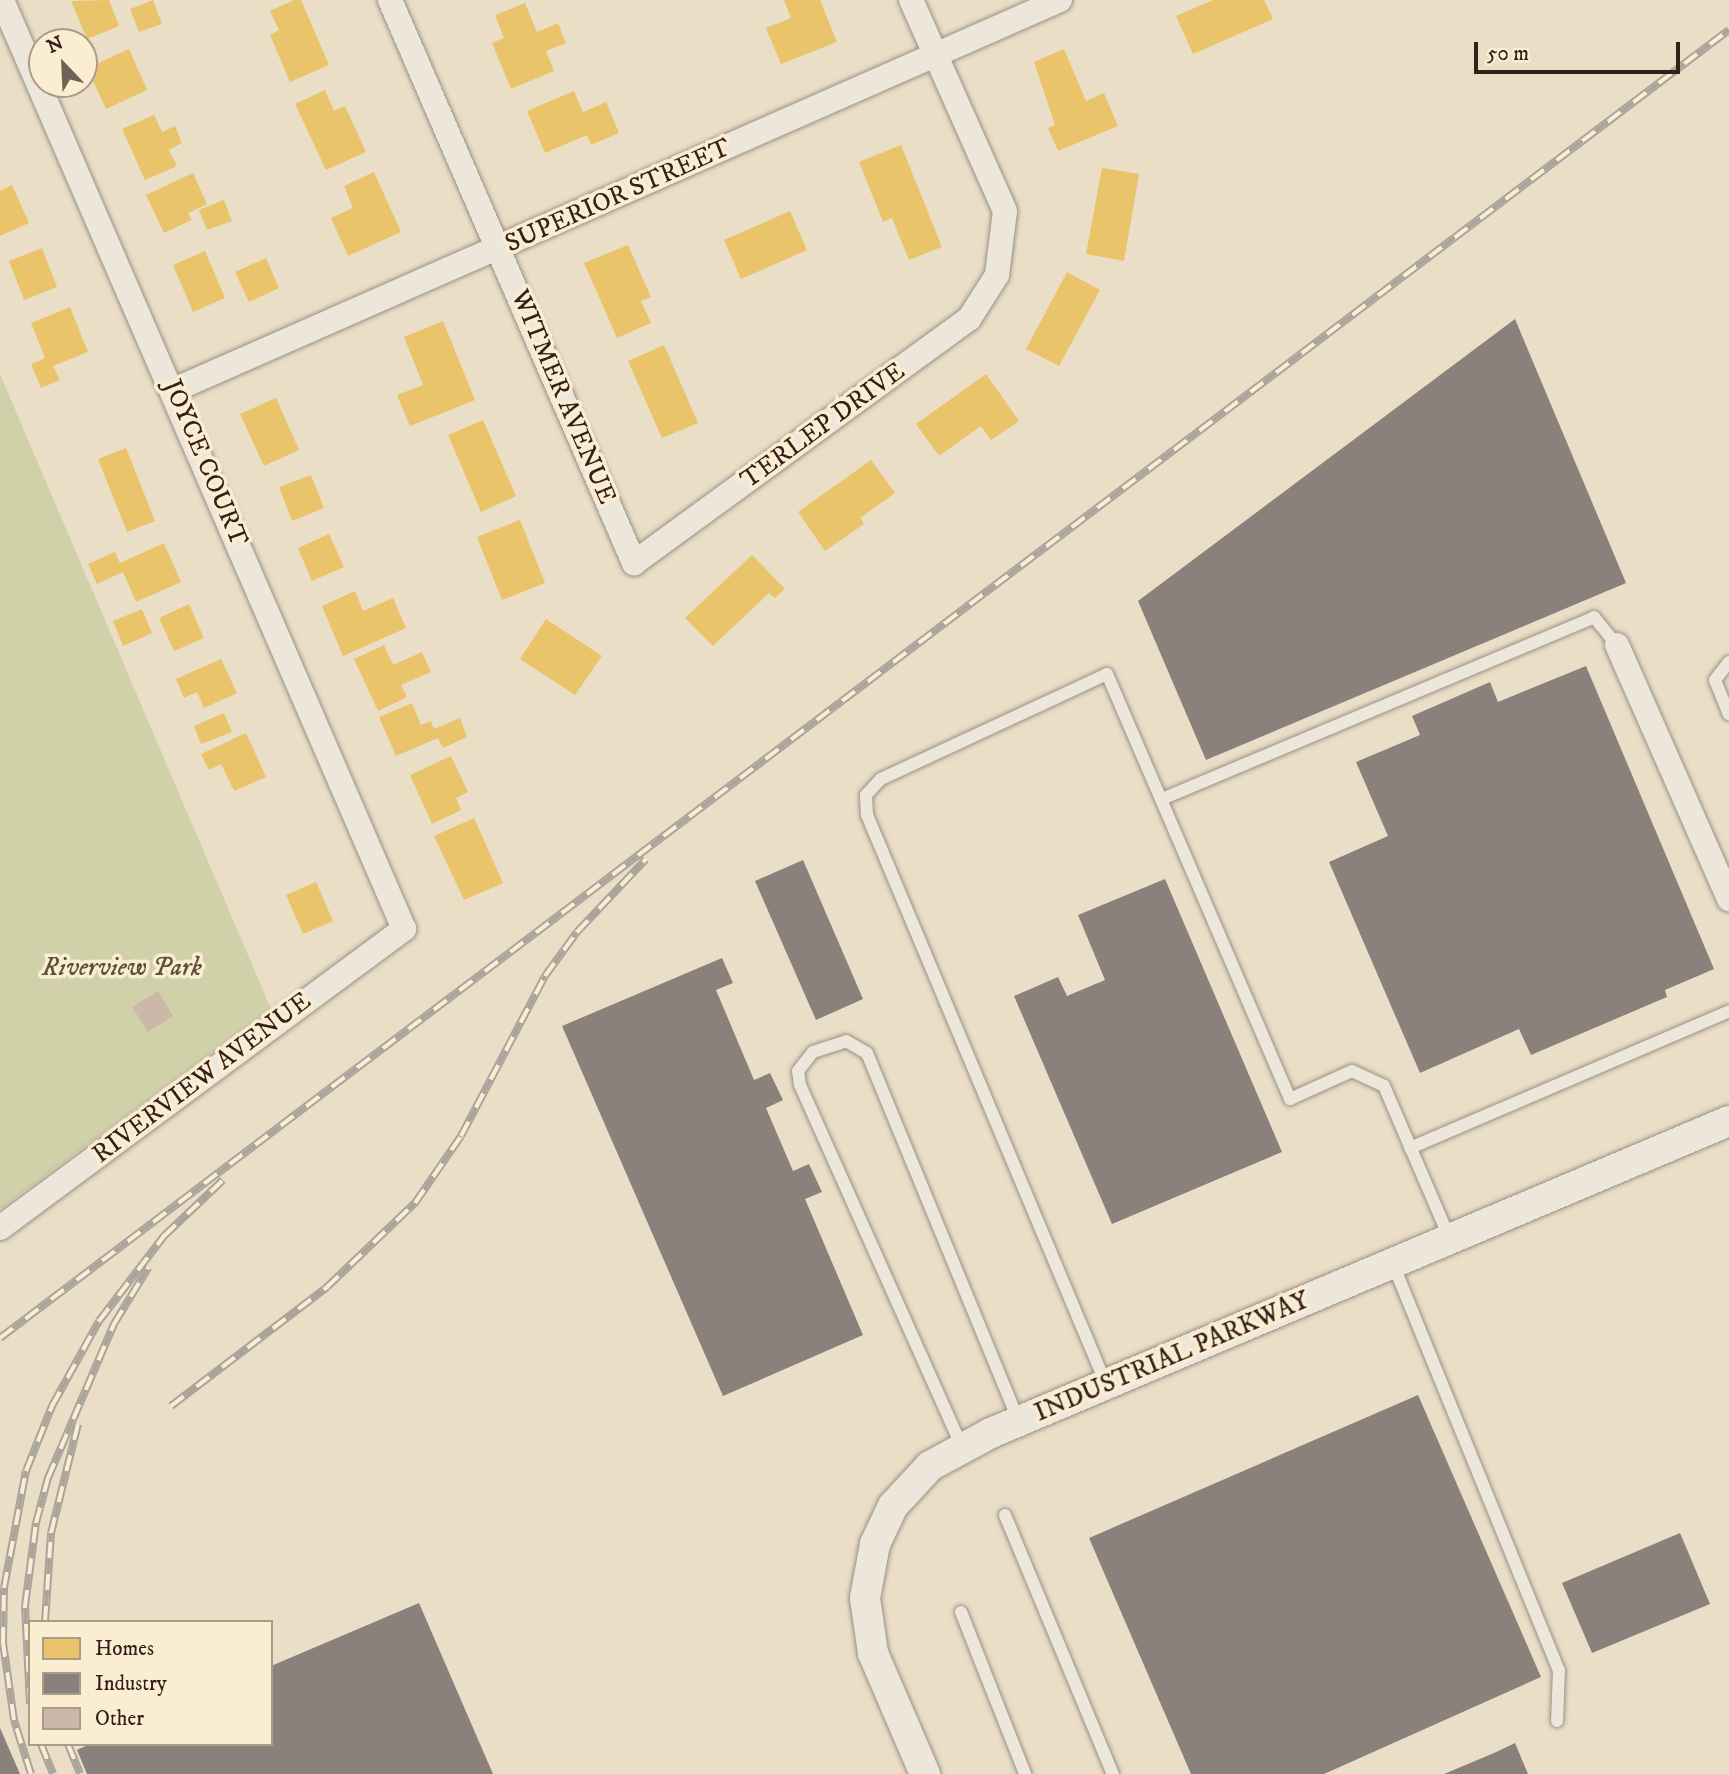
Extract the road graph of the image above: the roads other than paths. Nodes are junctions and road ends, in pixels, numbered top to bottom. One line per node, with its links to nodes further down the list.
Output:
1 (2, 0): 7 (street, JOYCE COURT)
2 (390, 0): 6 (street, WITMER AVENUE)
3 (911, 0): 5 (street)
4 (1060, 0): 5 (street, SUPERIOR STREET)
5 (935, 56): 6 (street, SUPERIOR STREET); 8 (street, TERLEP DRIVE)
6 (499, 249): 7 (street, SUPERIOR STREET); 8 (street, WITMER AVENUE)
7 (174, 390): 14 (street, JOYCE COURT)
8 (634, 563)
9 (1617, 645): 12 (lane); 13 (street)
10 (1729, 662): 11 (lane)
11 (1729, 714)
12 (1161, 799): 17 (lane); 21 (lane)
13 (1729, 899)
14 (404, 929): 18 (street, RIVERVIEW AVENUE)
15 (1729, 1011): 17 (lane)
16 (1729, 1122): 19 (street, INDUSTRIAL PARKWAY)
17 (1410, 1148): 19 (lane)
18 (0, 1228)
19 (1450, 1239): 20 (street, INDUSTRIAL PARKWAY)
20 (1393, 1264): 21 (street, INDUSTRIAL PARKWAY); 26 (lane)
21 (1107, 1384): 22 (street, INDUSTRIAL PARKWAY)
22 (1019, 1421): 23 (street, INDUSTRIAL PARKWAY); 23 (lane)
23 (962, 1447): 27 (street, INDUSTRIAL PARKWAY)
24 (1005, 1516): 29 (lane)
25 (961, 1612): 28 (lane)
26 (1557, 1721)
27 (925, 1774)
28 (1025, 1774)
29 (1114, 1774)

